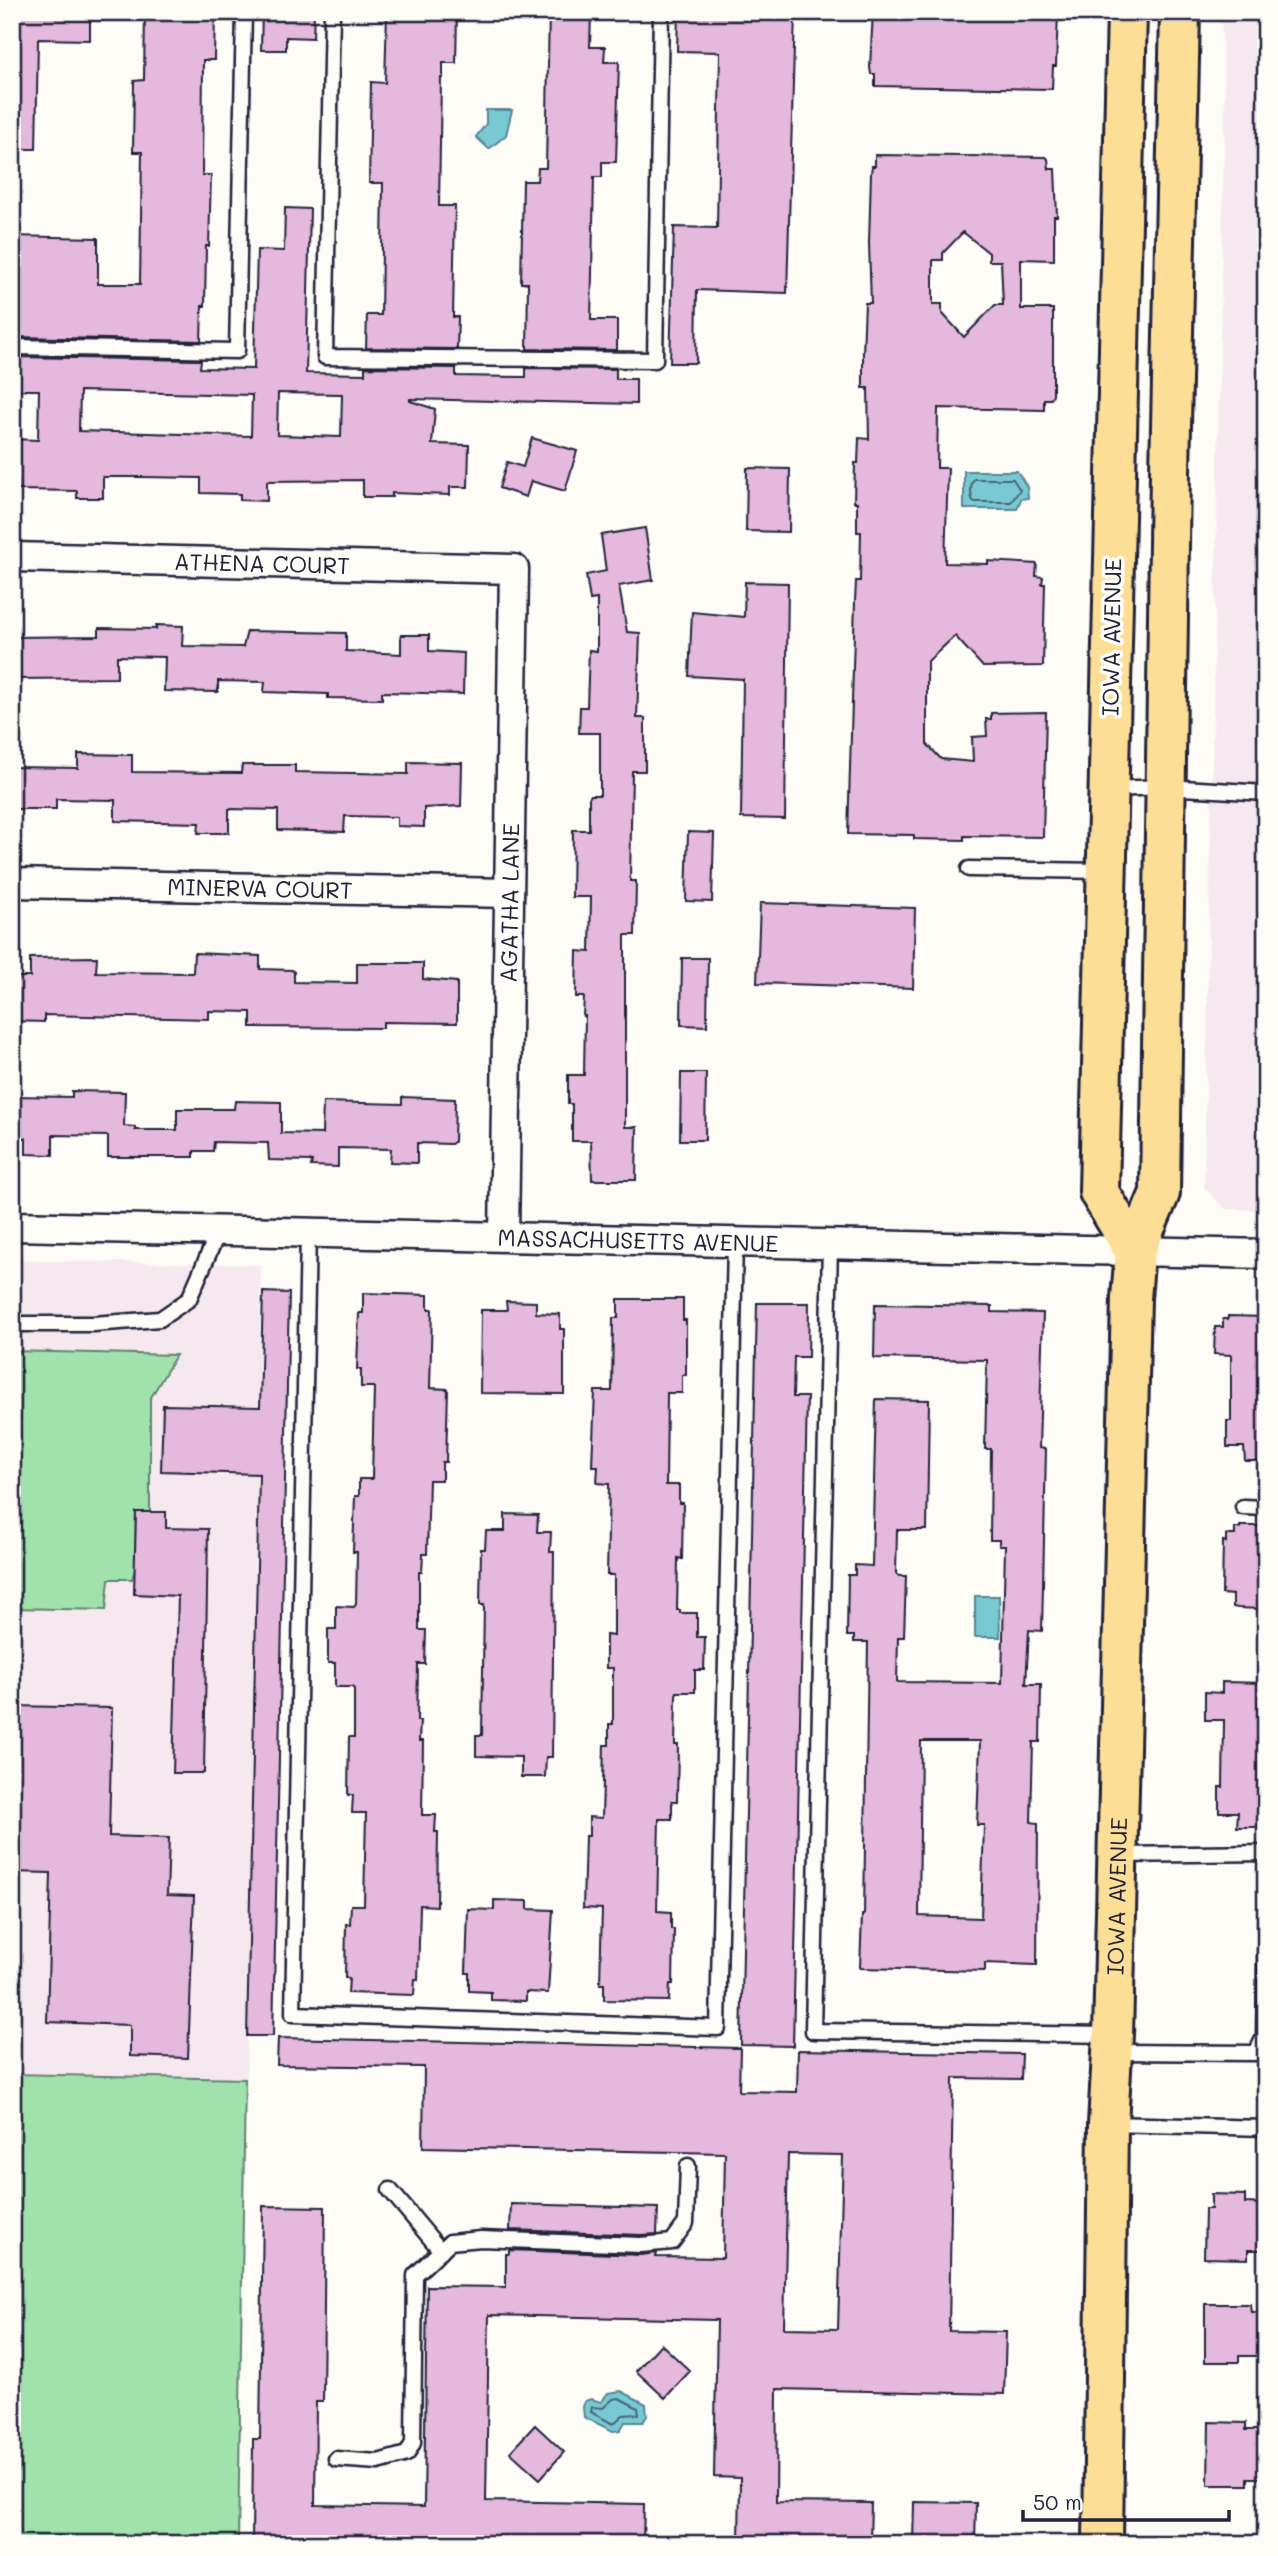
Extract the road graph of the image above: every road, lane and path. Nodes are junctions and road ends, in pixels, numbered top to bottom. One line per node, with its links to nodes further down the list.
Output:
1 (244, 12): 6 (lane)
2 (332, 12): 3 (lane)
3 (661, 12)
4 (1127, 12): 10 (main road, IOWA AVENUE)
5 (1180, 12): 9 (main road, IOWA AVENUE)
6 (12, 347)
7 (12, 557): 8 (street, ATHENA COURT)
8 (514, 569): 15 (street, AGATHA LANE)
9 (1166, 787): 10 (lane); 11 (lane); 22 (main road, IOWA AVENUE)
10 (1108, 789): 13 (main road, IOWA AVENUE)
11 (1266, 793)
12 (969, 869): 13 (lane)
13 (1106, 871): 22 (main road, IOWA AVENUE)
14 (12, 883): 15 (street, MINERVA COURT)
15 (509, 893): 19 (street, AGATHA LANE)
16 (12, 1226): 17 (street, MASSACHUSETTS AVENUE)
17 (219, 1230): 18 (street, MASSACHUSETTS AVENUE); 24 (lane)
18 (308, 1233): 19 (street, MASSACHUSETTS AVENUE); 20 (lane)
19 (504, 1236): 20 (street, MASSACHUSETTS AVENUE)
20 (736, 1242): 21 (street, MASSACHUSETTS AVENUE)
21 (830, 1244): 22 (street, MASSACHUSETTS AVENUE); 30 (lane)
22 (1135, 1251): 23 (street, MASSACHUSETTS AVENUE); 28 (main road, IOWA AVENUE)
23 (1266, 1254)
24 (12, 1324)
25 (1243, 1507): 26 (lane)
26 (1266, 1508)
27 (1266, 1853): 28 (lane)
28 (1117, 1855): 30 (main road, IOWA AVENUE)
29 (1266, 1919): 31 (lane)
30 (1112, 2043): 31 (lane); 32 (main road, IOWA AVENUE)
31 (1261, 2055)
32 (1108, 2124): 33 (lane); 38 (main road, IOWA AVENUE)
33 (1266, 2128)
34 (688, 2166): 36 (lane)
35 (390, 2190): 36 (lane)
36 (441, 2251): 37 (lane)
37 (337, 2459)
38 (1103, 2544)

